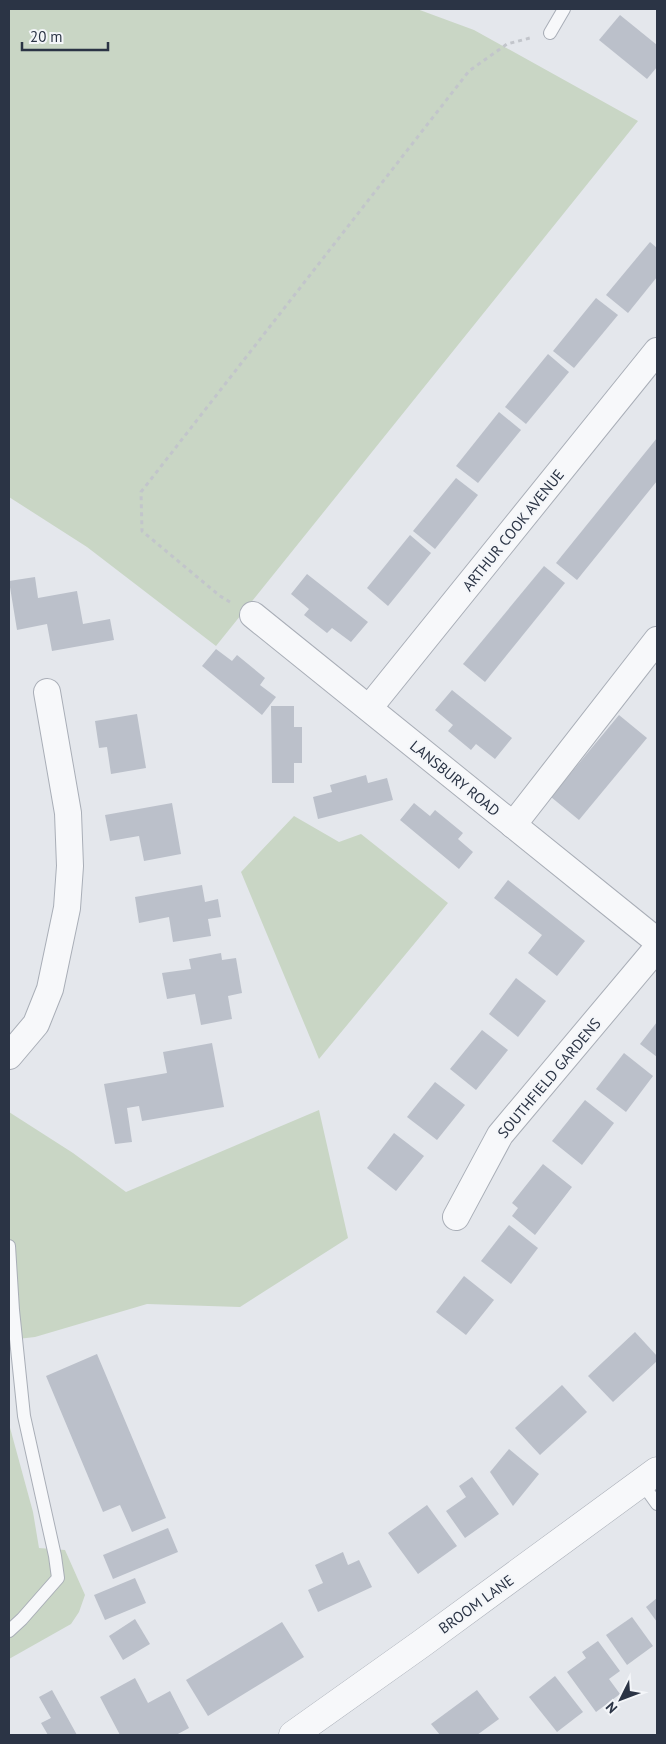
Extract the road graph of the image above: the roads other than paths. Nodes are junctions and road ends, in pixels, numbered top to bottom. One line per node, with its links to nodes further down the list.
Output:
1 (564, 9): 2 (lane)
2 (550, 33)
3 (657, 351): 7 (street, ARTHUR COOK AVENUE)
4 (253, 615): 7 (street, LANSBURY ROAD)
5 (655, 647): 8 (street)
6 (47, 692): 11 (street)
7 (369, 708): 8 (street, LANSBURY ROAD)
8 (513, 825): 9 (street, LANSBURY ROAD)
9 (657, 941)
10 (657, 948): 12 (street, SOUTHFIELD GARDENS)
11 (9, 1056)
12 (456, 1217)
13 (9, 1246): 15 (lane)
14 (652, 1486): 16 (street, BROOM LANE)
15 (9, 1631)
16 (292, 1735)

